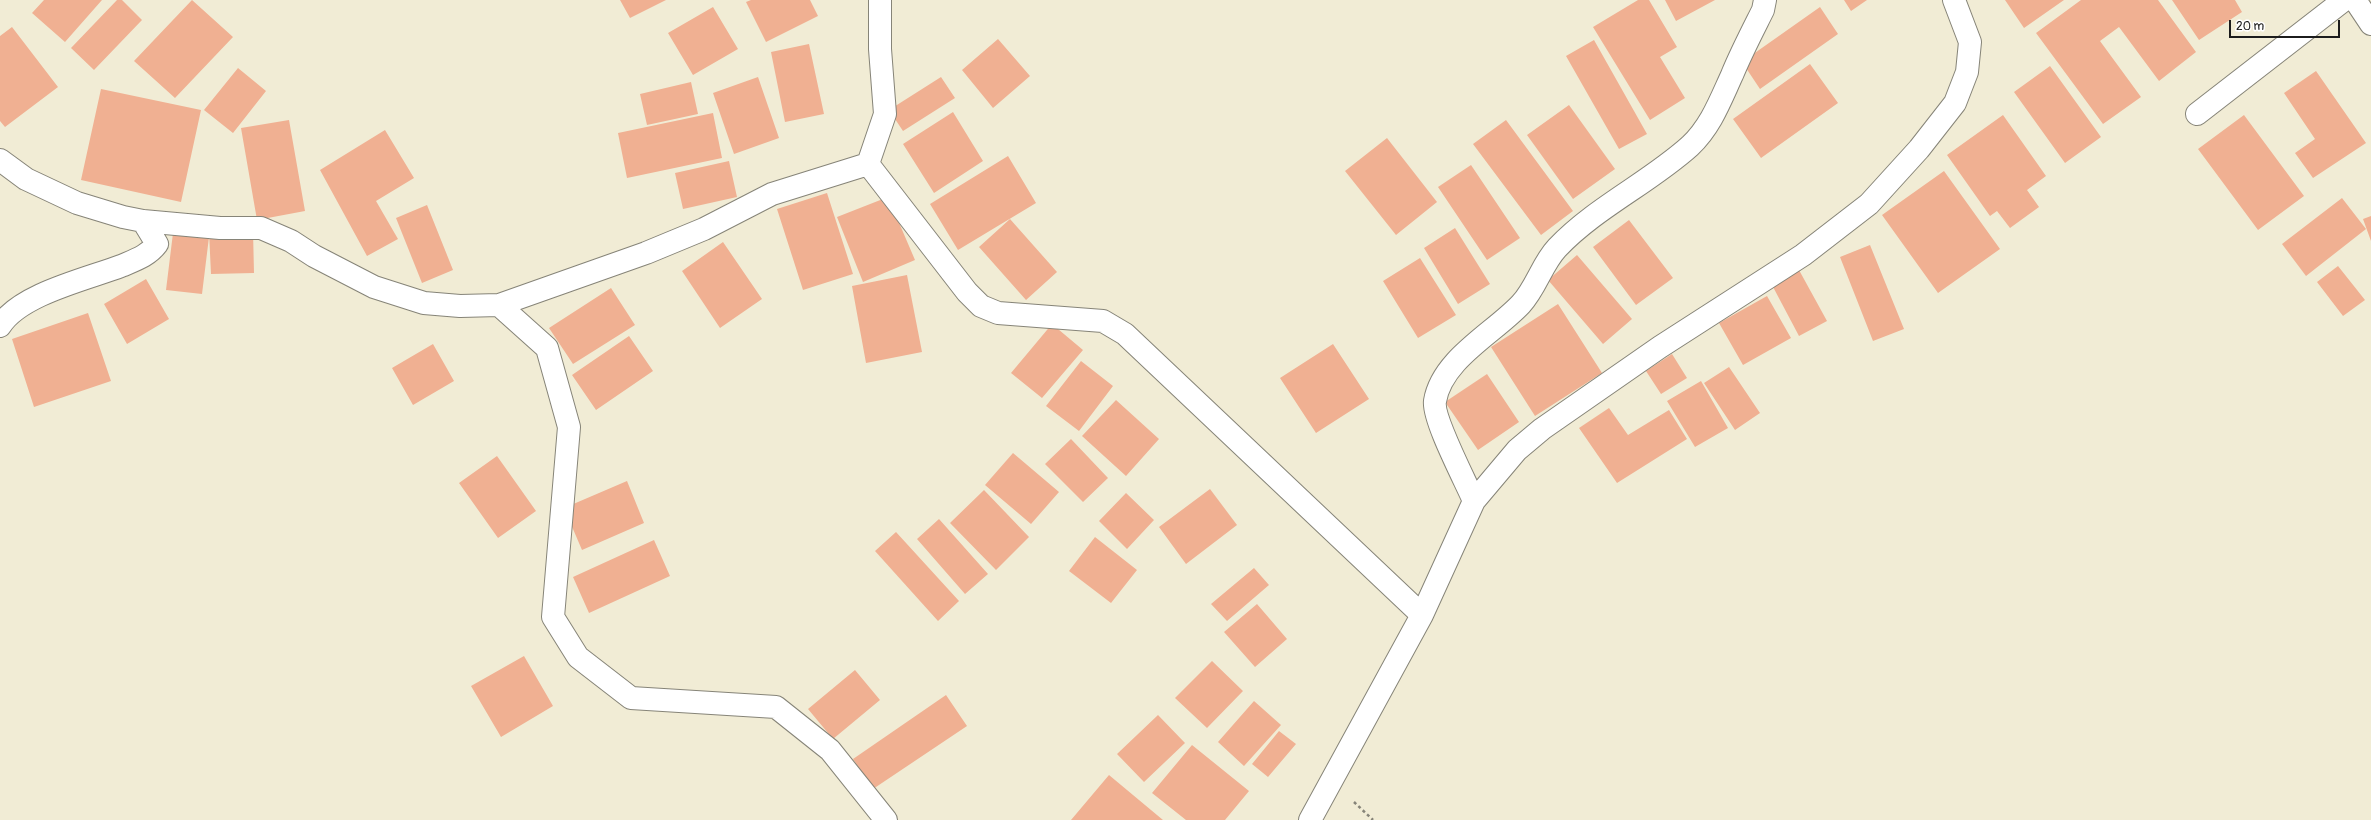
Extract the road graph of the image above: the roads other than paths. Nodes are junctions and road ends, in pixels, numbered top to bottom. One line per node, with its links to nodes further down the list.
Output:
1 (880, 0): 9 (street)
2 (1765, 0): 13 (street)
3 (1954, 0): 13 (street)
4 (2344, 0): 7 (street)
5 (2355, 0): 6 (street)
6 (2371, 24)
7 (2197, 114)
8 (0, 160): 10 (street)
9 (868, 164): 11 (street); 14 (street)
10 (143, 221): 11 (street); 12 (street)
11 (499, 305): 15 (street)
12 (0, 326)
13 (1474, 501): 14 (street)
14 (1422, 615): 16 (street)
15 (886, 820)
16 (1310, 820)

